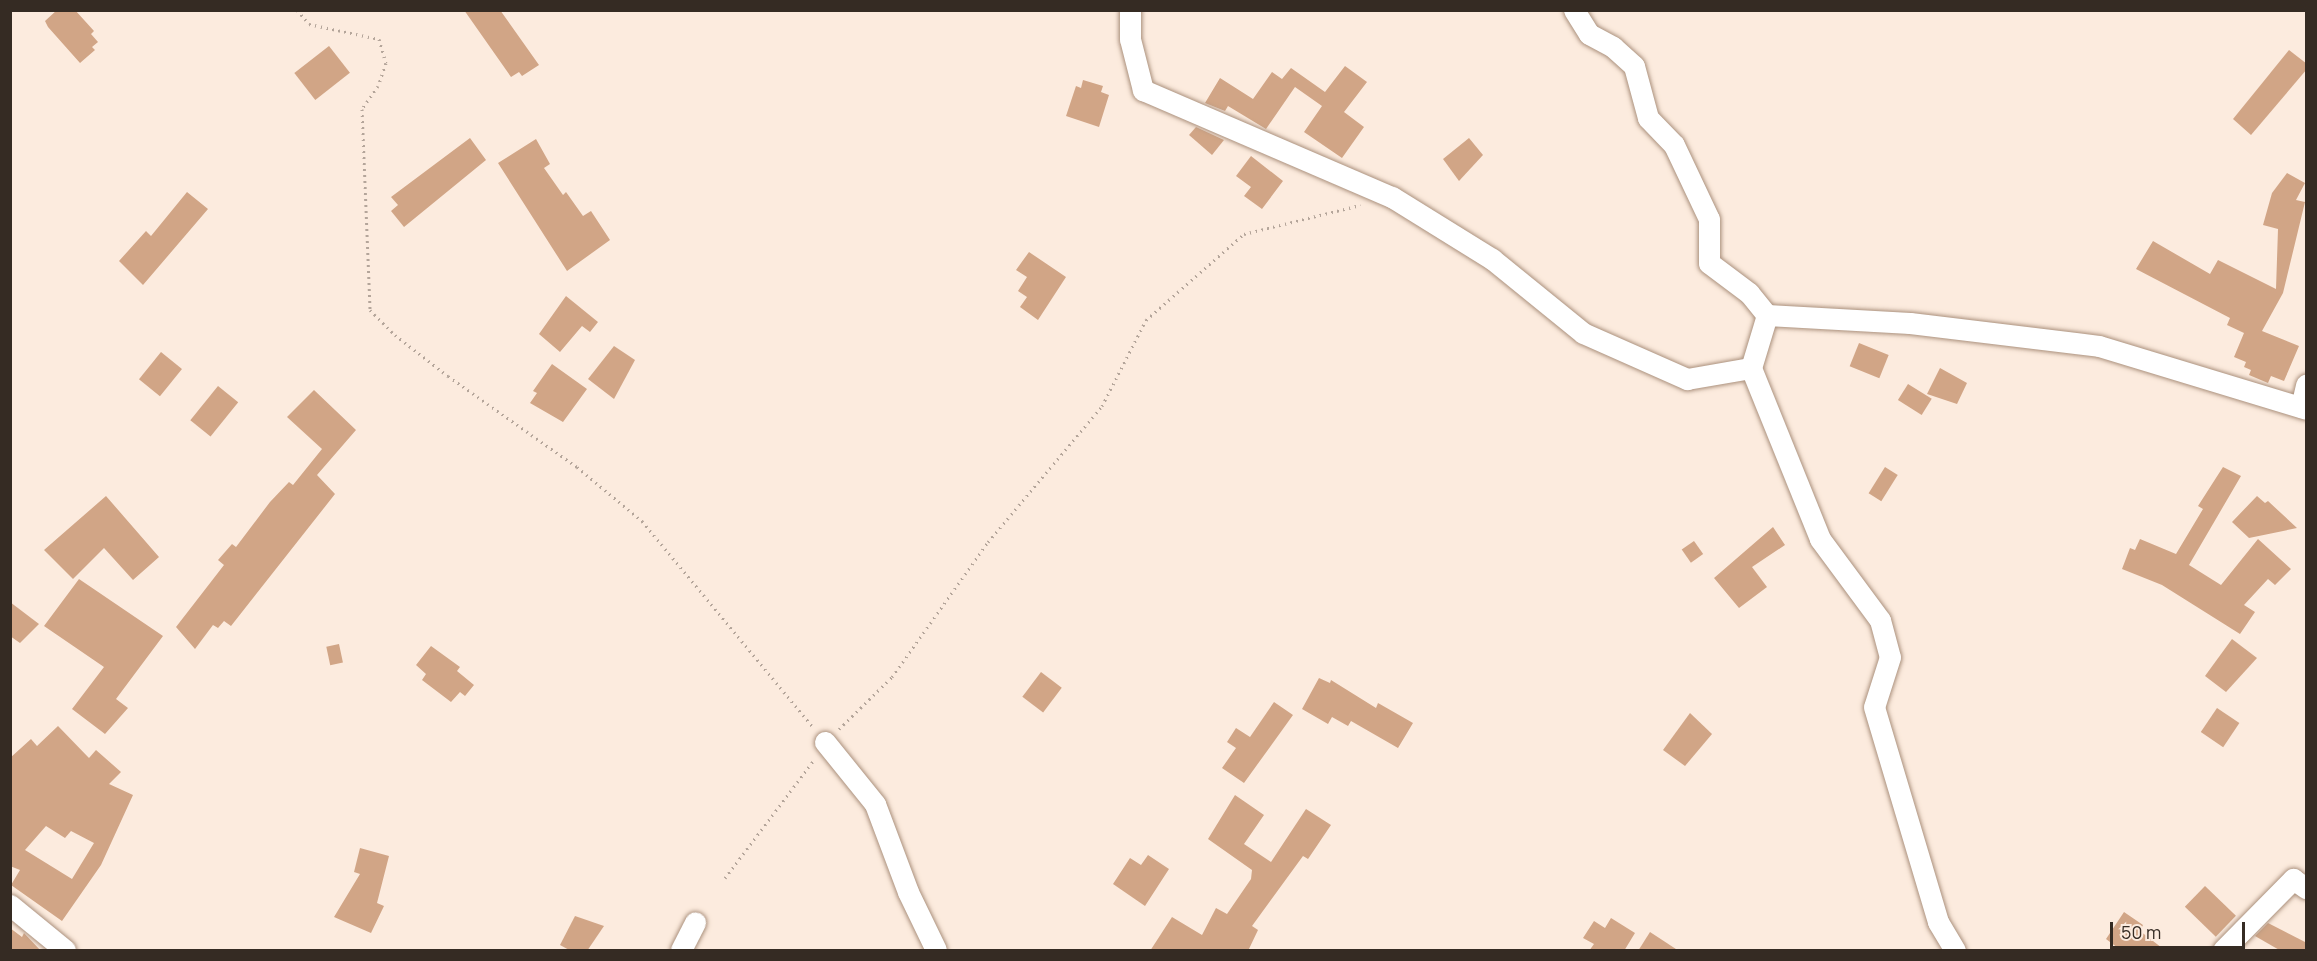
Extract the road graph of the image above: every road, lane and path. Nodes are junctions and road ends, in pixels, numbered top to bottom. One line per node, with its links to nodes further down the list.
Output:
1 (297, 10): 9 (path)
2 (1130, 10): 4 (street)
3 (1574, 10): 5 (street)
4 (1392, 197): 6 (street); 9 (path)
5 (1767, 315): 6 (street); 8 (street)
6 (1750, 368): 17 (street)
7 (2307, 385): 8 (street)
8 (2304, 408)
9 (825, 742): 10 (path); 16 (street)
10 (725, 878)
11 (2307, 888): 18 (street)
12 (10, 905): 14 (street)
13 (695, 922): 15 (street)
14 (65, 951)
15 (681, 951)
16 (936, 951)
17 (1954, 951)
18 (2223, 951)

